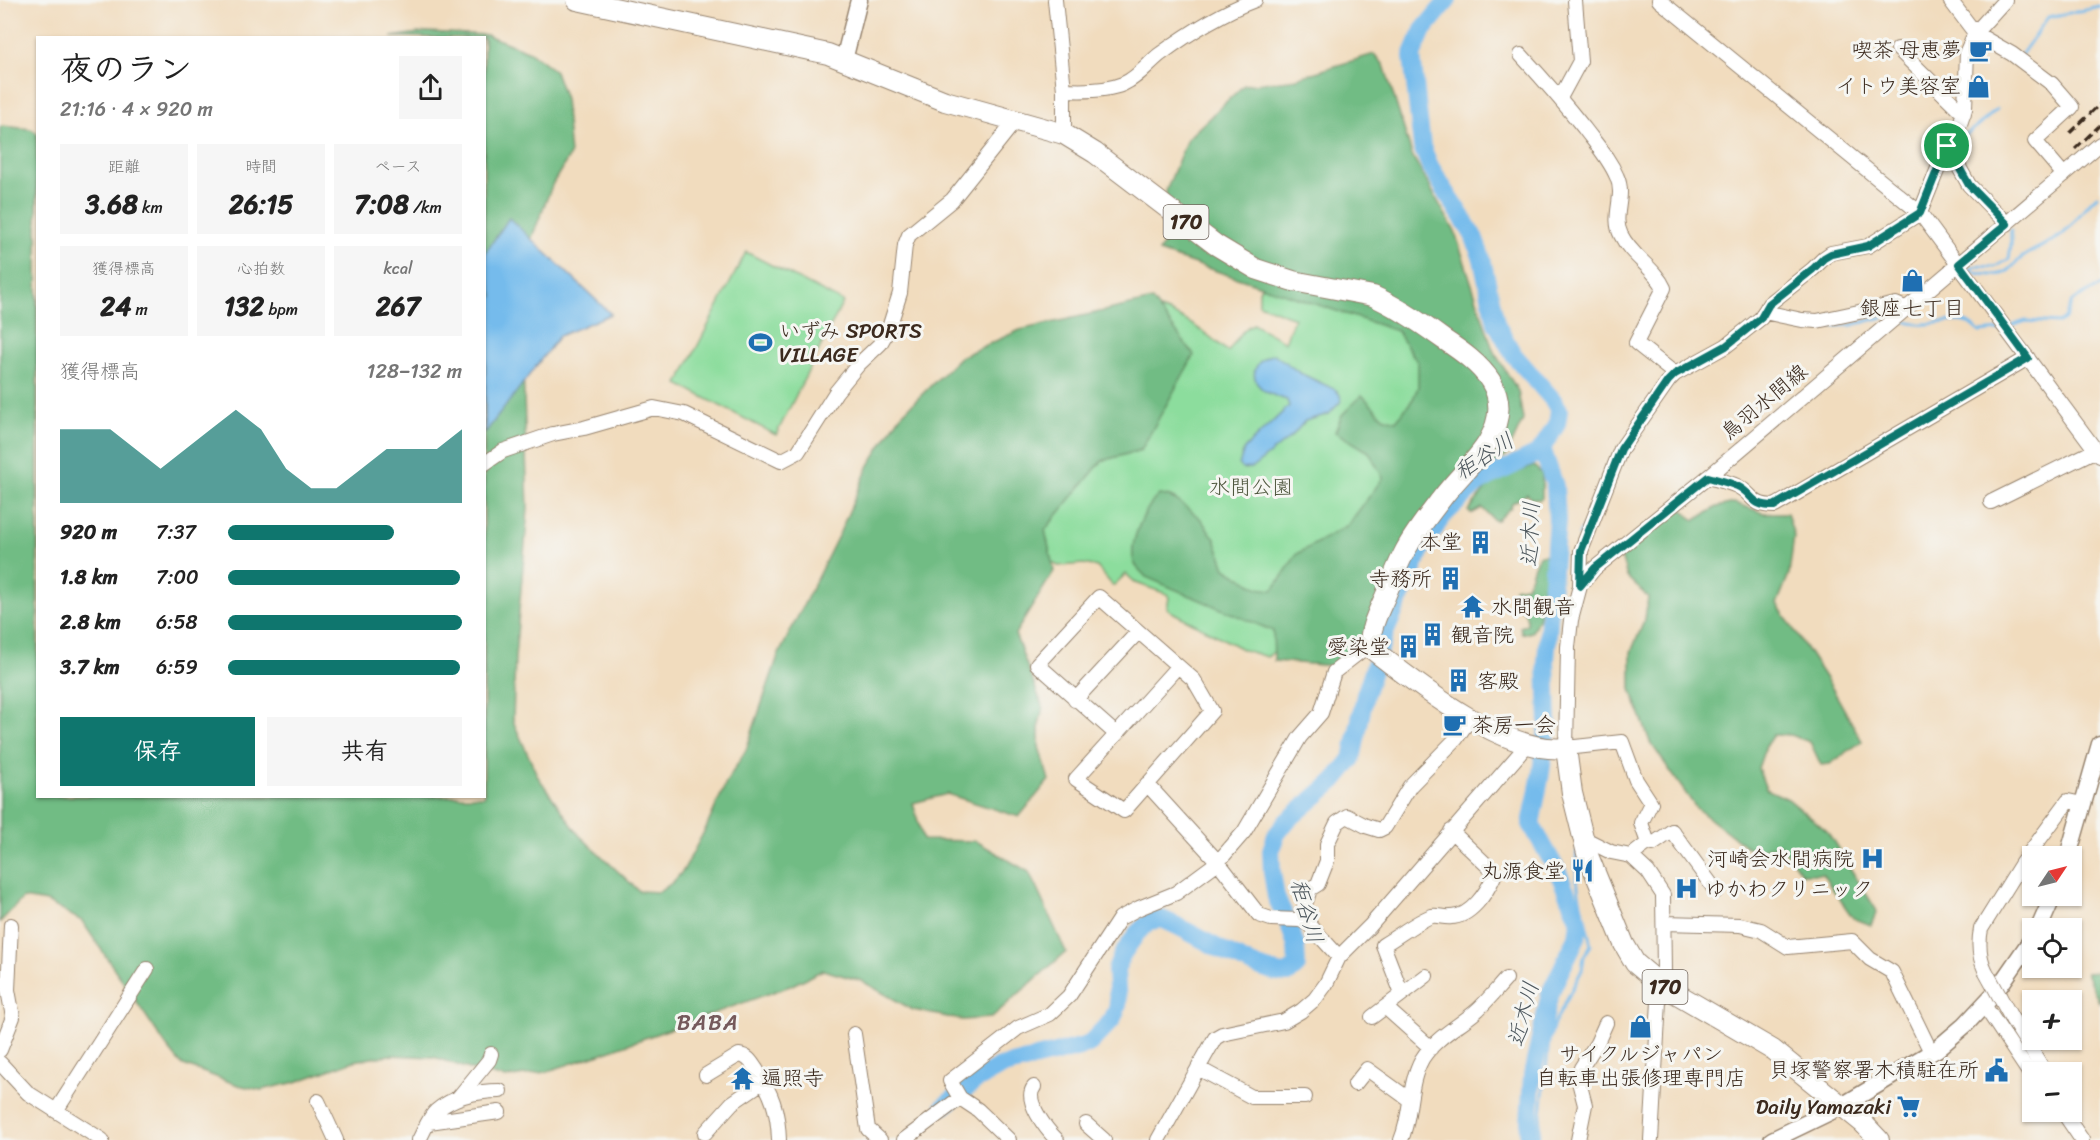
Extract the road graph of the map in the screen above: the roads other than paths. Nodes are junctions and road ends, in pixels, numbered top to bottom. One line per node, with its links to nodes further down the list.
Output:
1 (577, 0): 12 (highway, 170)
2 (859, 0): 12 (main road)
3 (1055, 0): 13 (street)
4 (1255, 0): 13 (street)
5 (1659, 0): 21 (street)
6 (1950, 0): 9 (street)
7 (2005, 0): 9 (street)
8 (1575, 1): 14 (street)
9 (1975, 33): 15 (street); 20 (street)
10 (1898, 49): 15 (street)
11 (1521, 55): 14 (street)
12 (844, 60): 16 (highway, 170)
13 (1064, 90): 17 (street)
14 (1560, 98): 27 (street)
15 (1964, 114): 19 (street)
16 (1016, 120): 17 (highway, 170); 29 (street)
17 (1064, 134): 34 (highway, 170)
18 (2100, 144): 20 (street, 鳥羽水間線)
19 (1947, 146): 21 (street); 22 (street)
20 (2064, 175): 22 (street, 鳥羽水間線)
21 (1920, 213): 23 (street); 25 (street)
22 (2007, 224): 23 (street, 鳥羽水間線)
23 (1959, 264): 24 (street, 鳥羽水間線); 26 (street)
24 (1907, 309): 25 (street); 30 (street, 鳥羽水間線)
25 (1764, 312): 27 (street)
26 (2028, 358): 28 (street); 30 (street)
27 (1675, 374): 32 (street)
28 (2099, 453): 31 (street)
29 (486, 463)
30 (1708, 477): 32 (street, 鳥羽水間線)
31 (1991, 502)
32 (1580, 586): 41 (street, 鳥羽水間線)
33 (1138, 632): 35 (street); 36 (street); 36 (street)
34 (1371, 646): 37 (highway); 49 (street)
35 (1178, 666): 38 (street); 42 (street)
36 (1075, 700): 38 (street)
37 (1470, 718): 40 (highway); 51 (street)
38 (1116, 734): 42 (street)
39 (2100, 744): 43 (main road)
40 (1530, 745): 41 (highway); 44 (street)
41 (1562, 749): 45 (highway, 170); 46 (street)
42 (1147, 784): 49 (street)
43 (2083, 804): 47 (main road); 71 (street, bridge)
44 (1451, 831): 55 (street); 60 (street)
45 (1583, 838): 48 (street); 59 (highway, 170)
46 (1647, 843): 48 (street); 50 (street)
47 (2071, 846)
48 (1631, 856): 52 (street)
49 (1218, 862): 51 (street); 79 (street)
50 (1716, 891)
51 (1300, 920): 55 (street)
52 (1664, 923): 59 (street); 68 (street)
53 (11, 925): 67 (street)
54 (2022, 955): 61 (main road)
55 (1339, 957): 73 (street)
56 (147, 969): 85 (street)
57 (1425, 976): 60 (street)
58 (1506, 979): 66 (street)
59 (1660, 984): 84 (highway, 170); 103 (street)
60 (1402, 994): 62 (street)
61 (1984, 1005): 68 (main road); 70 (street)
62 (1385, 1007): 63 (street); 66 (street)
63 (1372, 1017)
64 (1606, 1023): 102 (street)
65 (854, 1034): 95 (street)
66 (1431, 1048): 82 (street)
67 (0, 1050)
68 (1931, 1052): 84 (main road)
69 (491, 1054): 81 (street)
70 (2022, 1062)
71 (2039, 1062)
72 (0, 1063): 85 (street)
73 (1198, 1068): 80 (street); 100 (street)
74 (706, 1075): 75 (street)
75 (764, 1081): 90 (street); 94 (street)
76 (1355, 1084): 82 (street)
77 (1034, 1087): 98 (street)
78 (500, 1091): 81 (street)
79 (956, 1093): 96 (street); 97 (street)
80 (1305, 1096)
81 (457, 1099): 87 (street)
82 (1410, 1100): 101 (street)
83 (318, 1101): 92 (street)
84 (1842, 1106): 104 (main road); 105 (highway, 170)
85 (56, 1111): 91 (street)
86 (499, 1112): 87 (street)
87 (429, 1122): 93 (street)
88 (2070, 1122): 106 (street)
89 (1086, 1124): 99 (street)
90 (705, 1133)
91 (102, 1140)
92 (336, 1140)
93 (419, 1140)
94 (778, 1140)
95 (879, 1140)
96 (904, 1140)
97 (1009, 1140)
98 (1057, 1140)
99 (1104, 1140)
100 (1158, 1140)
101 (1401, 1140)
102 (1578, 1140)
103 (1651, 1140)
104 (1772, 1140)
105 (1879, 1140)
106 (2082, 1140)

